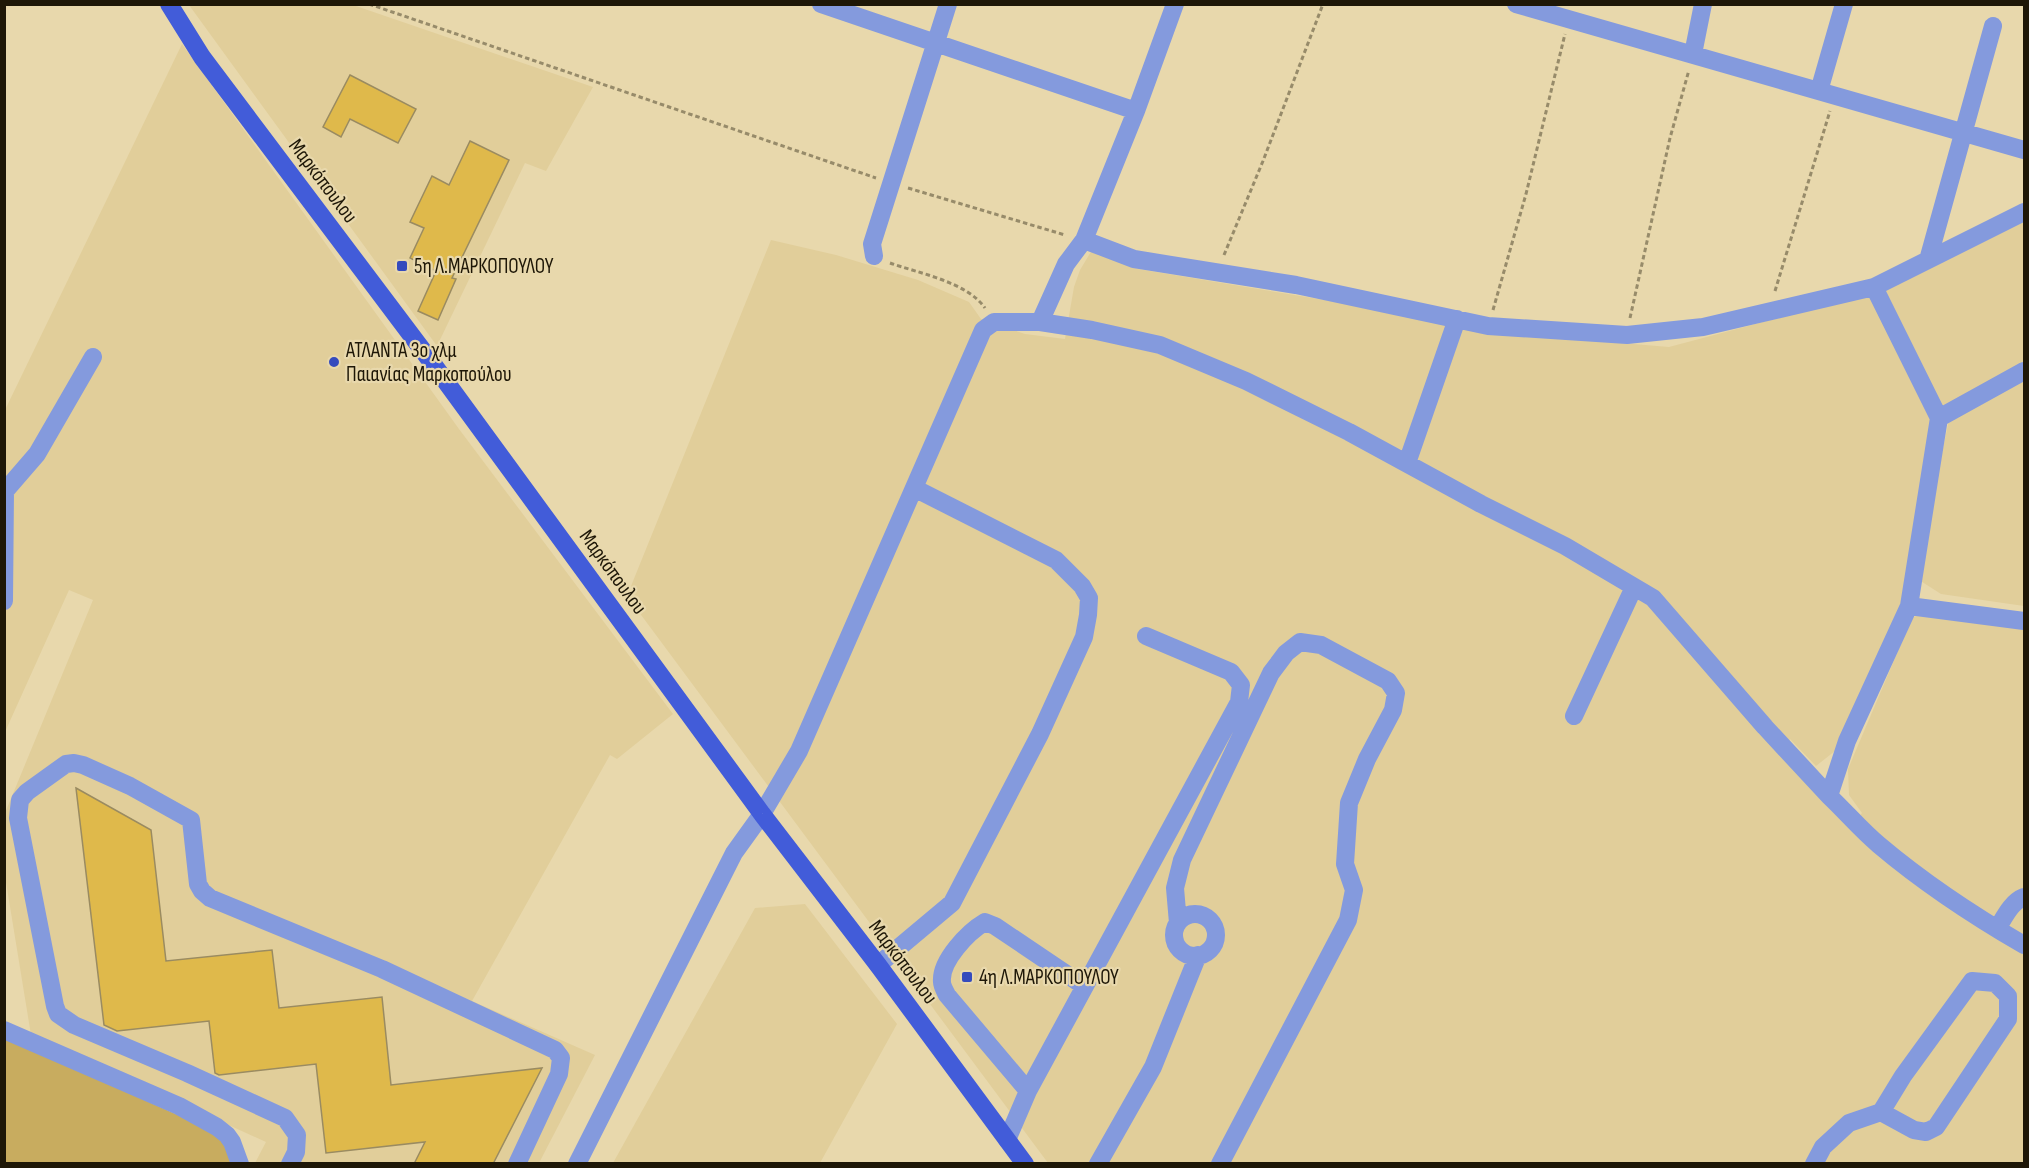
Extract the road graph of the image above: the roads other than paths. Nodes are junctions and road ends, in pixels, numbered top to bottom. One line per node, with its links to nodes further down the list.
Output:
1 (169, 4): 34 (main road, Μαρκόπουλου)
2 (821, 4): 9 (street)
3 (948, 4): 9 (street)
4 (1175, 4): 12 (street)
5 (1516, 4): 10 (street)
6 (1703, 4): 10 (street)
7 (1844, 4): 11 (street)
8 (1993, 26): 13 (street)
9 (935, 44): 12 (street); 17 (street)
10 (1693, 54): 11 (street)
11 (1827, 94): 13 (street)
12 (1136, 111): 16 (street)
13 (1963, 132): 14 (street); 18 (street)
14 (2025, 150)
15 (2025, 212): 18 (street)
16 (1084, 240): 20 (street); 21 (street)
17 (873, 256)
18 (1928, 260): 19 (street)
19 (1874, 287): 20 (street); 24 (street)
20 (1457, 319): 25 (street)
21 (1040, 322): 25 (street); 26 (street)
22 (93, 357): 28 (street)
23 (2025, 371): 24 (street)
24 (1939, 418): 29 (street)
25 (1407, 463): 27 (street)
26 (914, 488): 34 (street); 40 (street)
27 (1634, 587): 32 (street); 33 (street)
28 (4, 601)
29 (1909, 606): 30 (street); 33 (street)
30 (2025, 621)
31 (1146, 636): 41 (street)
32 (1574, 716)
33 (1829, 796): 37 (street)
34 (762, 814): 40 (main road, Μαρκόπουλου); 49 (street)
35 (2025, 897): 37 (street)
36 (1178, 923): 39 (street); 39 (street); 52 (street)
37 (1997, 930): 38 (street)
38 (2025, 945)
39 (1198, 955): 51 (street)
40 (878, 965): 45 (main road, Μαρκόπουλου)
41 (1084, 986): 43 (street); 43 (street)
42 (4, 1030): 46 (street)
43 (1028, 1091): 45 (street)
44 (1881, 1112): 44 (street); 53 (street)
45 (1006, 1140): 50 (main road, Μαρκόπουλου)
46 (240, 1164)
47 (290, 1164): 48 (street)
48 (517, 1164)
49 (577, 1164)
50 (1025, 1164)
51 (1098, 1164)
52 (1220, 1164)
53 (1814, 1164)

